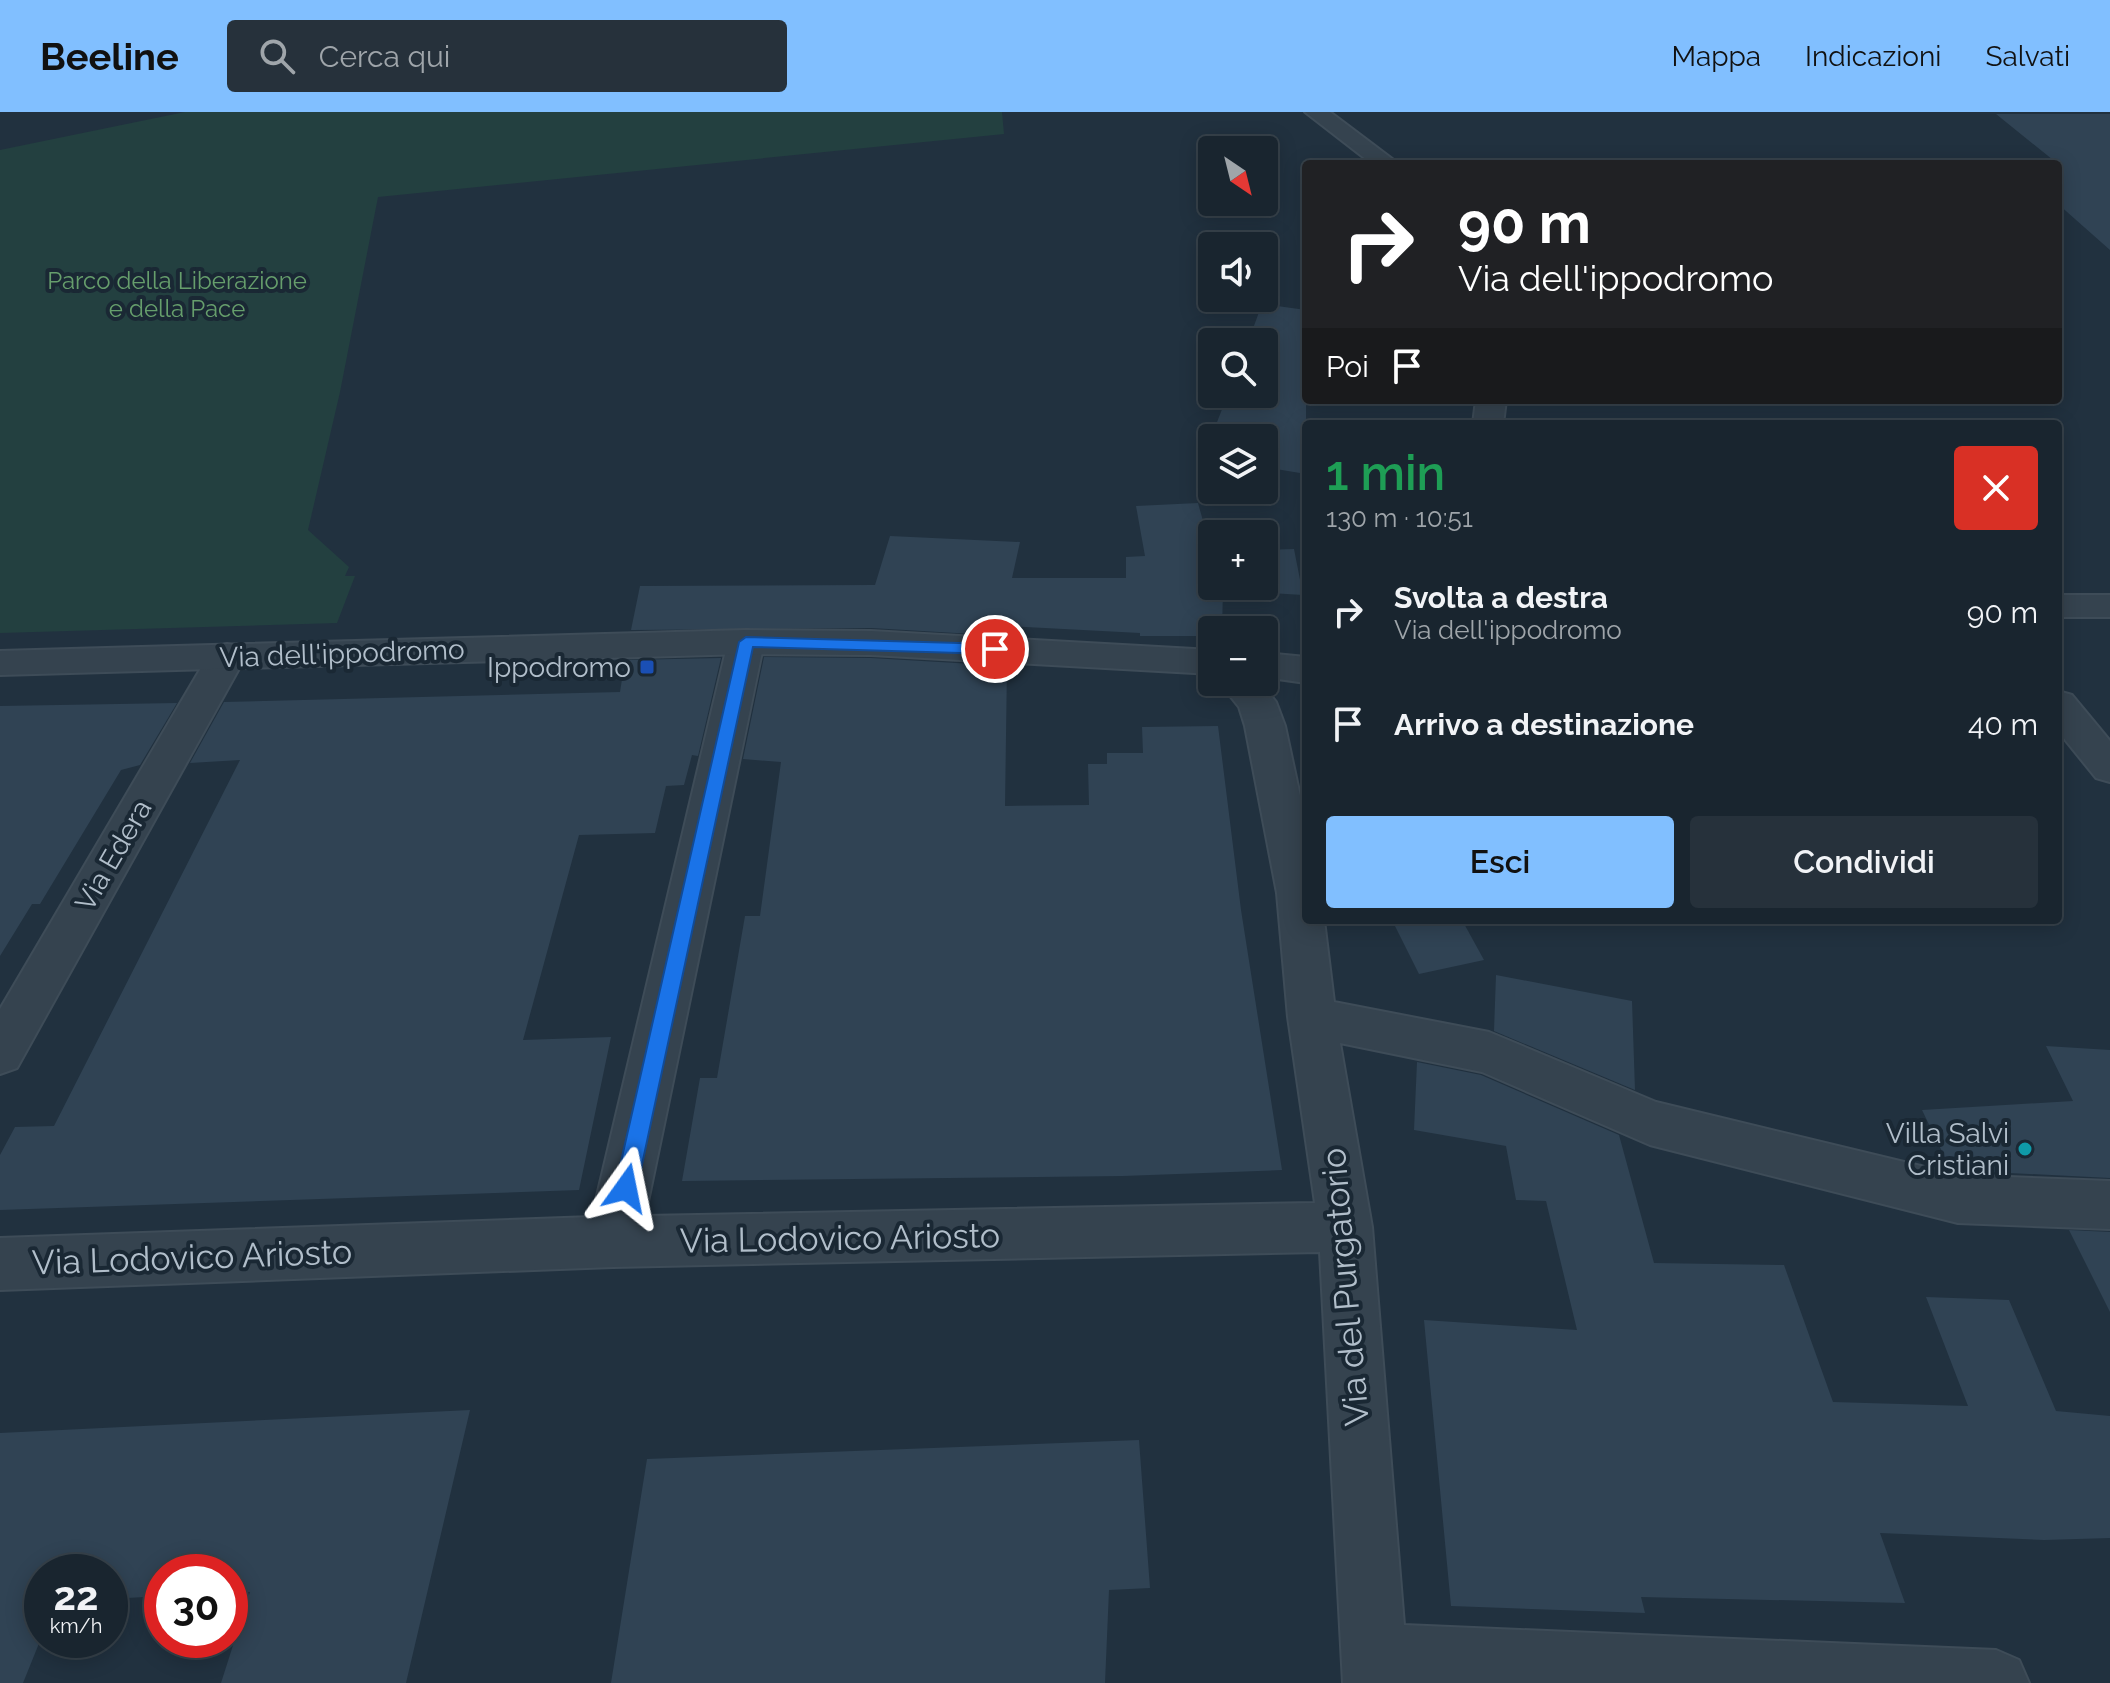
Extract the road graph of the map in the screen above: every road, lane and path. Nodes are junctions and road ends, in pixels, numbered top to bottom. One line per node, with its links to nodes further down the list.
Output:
1 (1316, 112): 2 (street)
2 (1382, 160)
3 (2062, 606): 4 (street)
4 (2110, 606)
5 (746, 642): 6 (street, Via dell'ippodromo); 8 (street, Via dell'ippodromo); 20 (street)
6 (227, 656): 7 (street, Via dell'ippodromo); 17 (street, Via Edera)
7 (0, 663)
8 (1198, 664)
9 (1278, 667): 10 (street)
10 (1302, 670)
11 (1251, 696): 14 (street, Via del Purgatorio)
12 (2062, 709): 13 (street)
13 (2110, 768)
14 (1302, 871)
15 (1307, 924): 16 (street, Via del Purgatorio)
16 (1312, 1017): 18 (street); 19 (street, Via del Purgatorio)
17 (0, 1053)
18 (2110, 1205)
19 (1345, 1227): 20 (street, Via Lodovico Ariosto); 22 (street, Via del Purgatorio)
20 (613, 1242): 21 (street, Via Lodovico Ariosto)
21 (0, 1264)
22 (1376, 1669): 23 (street)
23 (1996, 1683)

